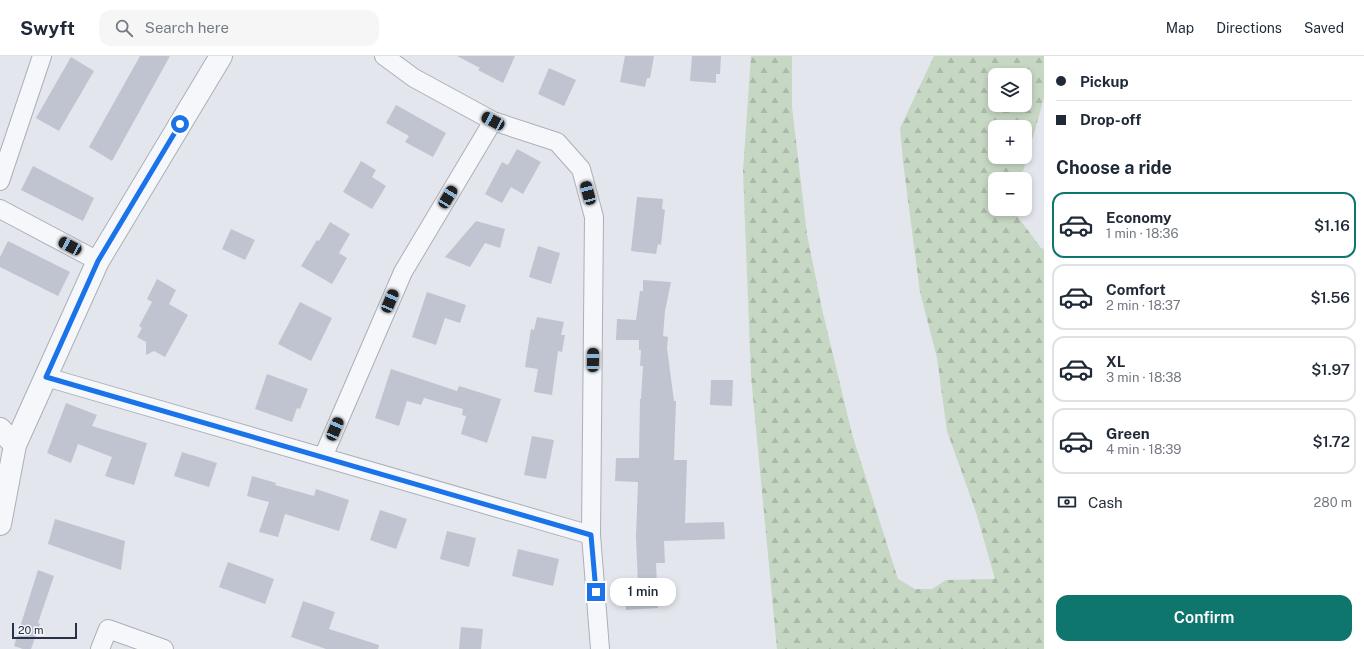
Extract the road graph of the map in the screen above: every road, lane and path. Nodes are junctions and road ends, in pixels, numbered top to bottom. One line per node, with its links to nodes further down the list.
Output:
1 (42, 56): 5 (street)
2 (222, 56): 7 (street)
3 (384, 56): 4 (street)
4 (493, 121): 11 (street); 13 (street)
5 (0, 181)
6 (0, 209): 7 (street)
7 (98, 261): 8 (street)
8 (46, 377): 10 (street); 11 (street)
9 (0, 429): 10 (street)
10 (15, 445): 12 (street)
11 (323, 457): 13 (street)
12 (0, 524)
13 (591, 535): 16 (street)
14 (100, 649): 15 (street)
15 (164, 649)
16 (600, 649)

